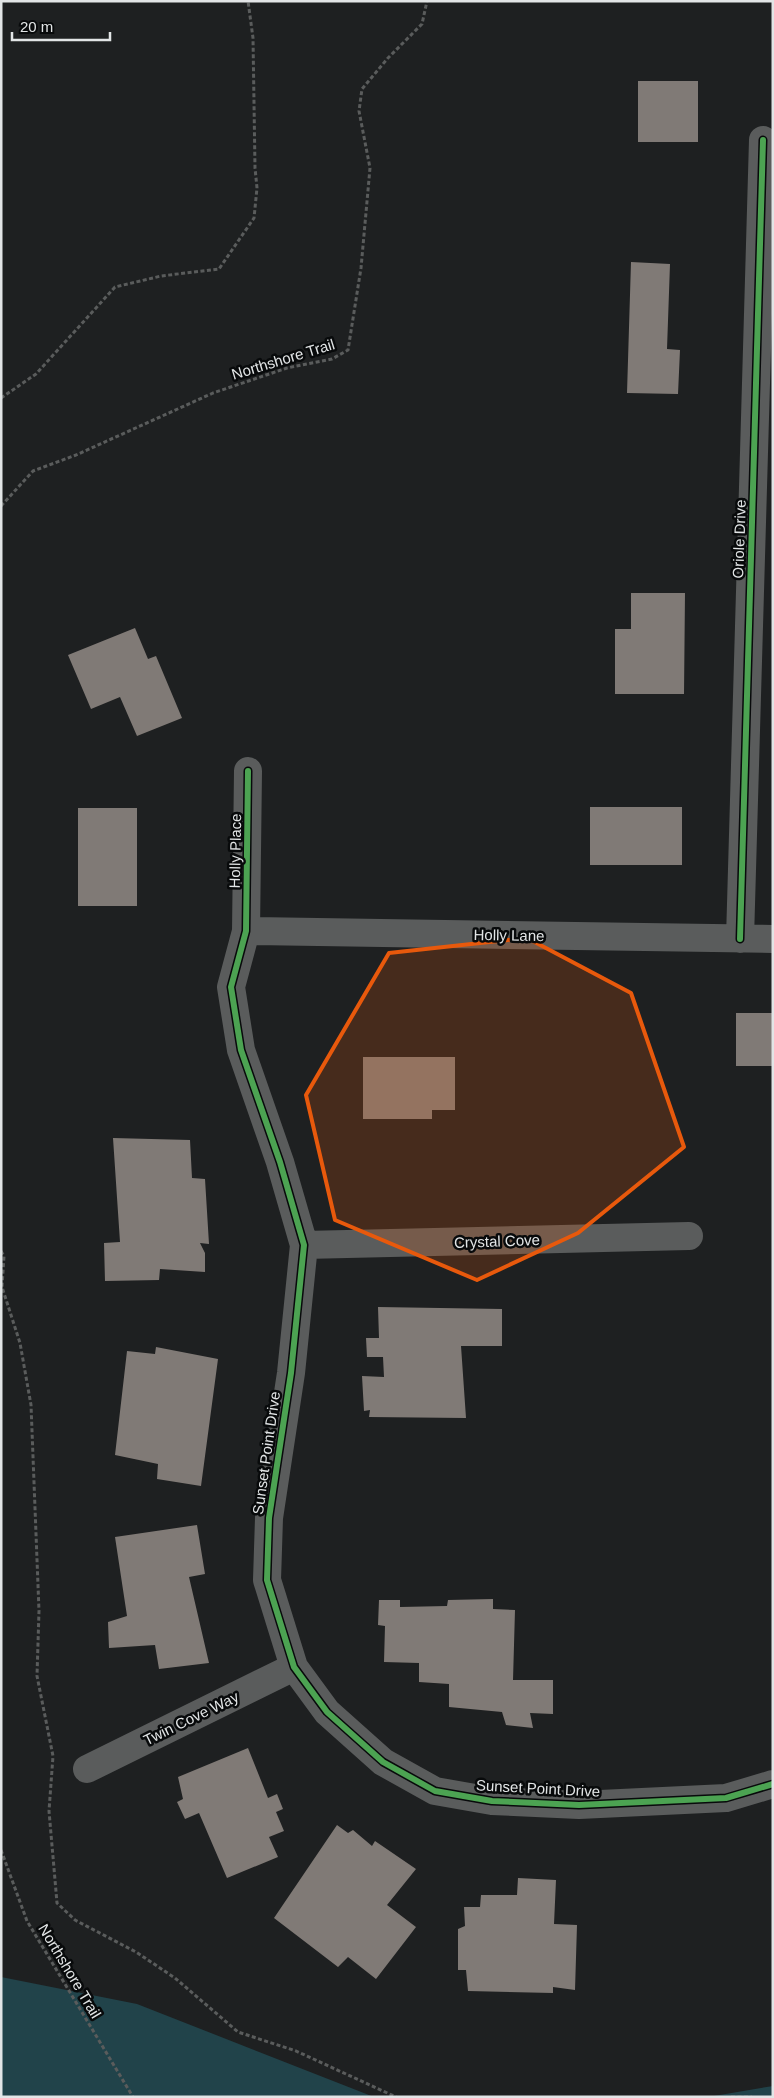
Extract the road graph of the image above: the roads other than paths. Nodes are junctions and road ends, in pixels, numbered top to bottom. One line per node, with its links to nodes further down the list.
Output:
1 (762, 140): 2 (street, Oriole Drive)
2 (767, 214): 3 (street, Oriole Drive)
3 (762, 565): 6 (street, Oriole Drive)
4 (248, 771): 5 (street, Holly Place)
5 (246, 931): 6 (street, Holly Lane); 9 (street, Sunset Point Drive)
6 (740, 939): 7 (street, Holly Lane)
7 (773, 939)
8 (689, 1236): 9 (street, Crystal Cove)
9 (304, 1245): 10 (street, Sunset Point Drive)
10 (294, 1668): 11 (street, Twin Cove Way); 12 (street, Sunset Point Drive)
11 (87, 1769)
12 (773, 1784)

